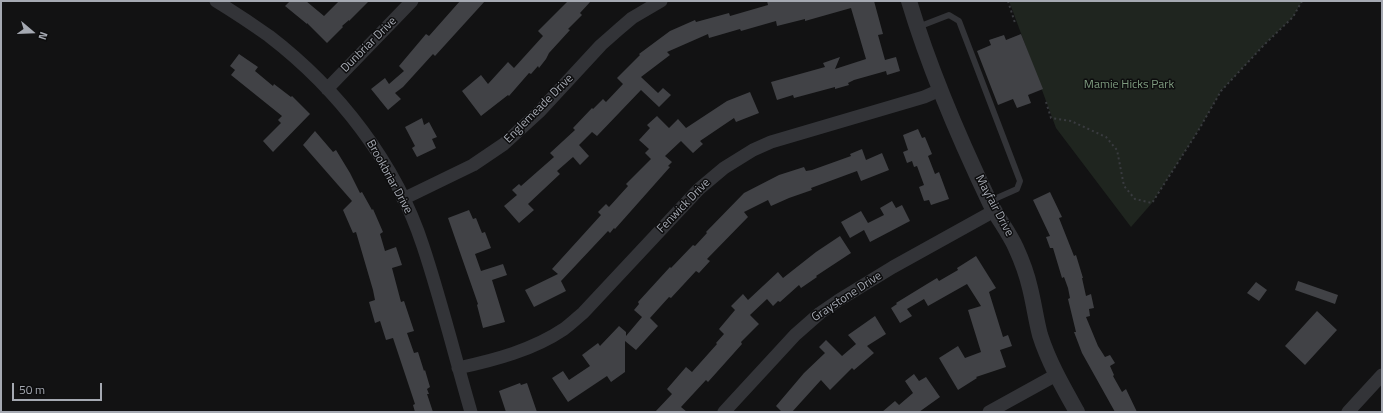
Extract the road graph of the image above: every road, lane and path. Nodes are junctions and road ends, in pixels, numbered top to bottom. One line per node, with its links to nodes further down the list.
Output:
1 (216, 1): 9 (street, Brookbriar Drive)
2 (412, 1): 9 (street, Dunbriar Drive)
3 (661, 1): 12 (street, Englemeade Drive)
4 (909, 1): 8 (street, Mayfair Drive)
5 (1008, 1): 7 (path)
6 (1302, 1): 11 (path)
7 (1015, 23)
8 (917, 27): 10 (street, Mayfair Drive); 13 (lane)
9 (327, 89): 12 (street, Brookbriar Drive)
10 (940, 90): 13 (street, Mayfair Drive); 14 (street, Fenwick Drive)
11 (1046, 102)
12 (403, 199): 14 (street, Brookbriar Drive)
13 (992, 206): 15 (street, Mayfair Drive); 18 (street, Graystone Drive)
14 (458, 368): 17 (street, Brookbriar Drive)
15 (1056, 375): 19 (street); 20 (street, Mayfair Drive)
16 (1382, 375): 21 (street)
17 (471, 412)
18 (724, 412)
19 (989, 412)
20 (1077, 412)
21 (1348, 412)

